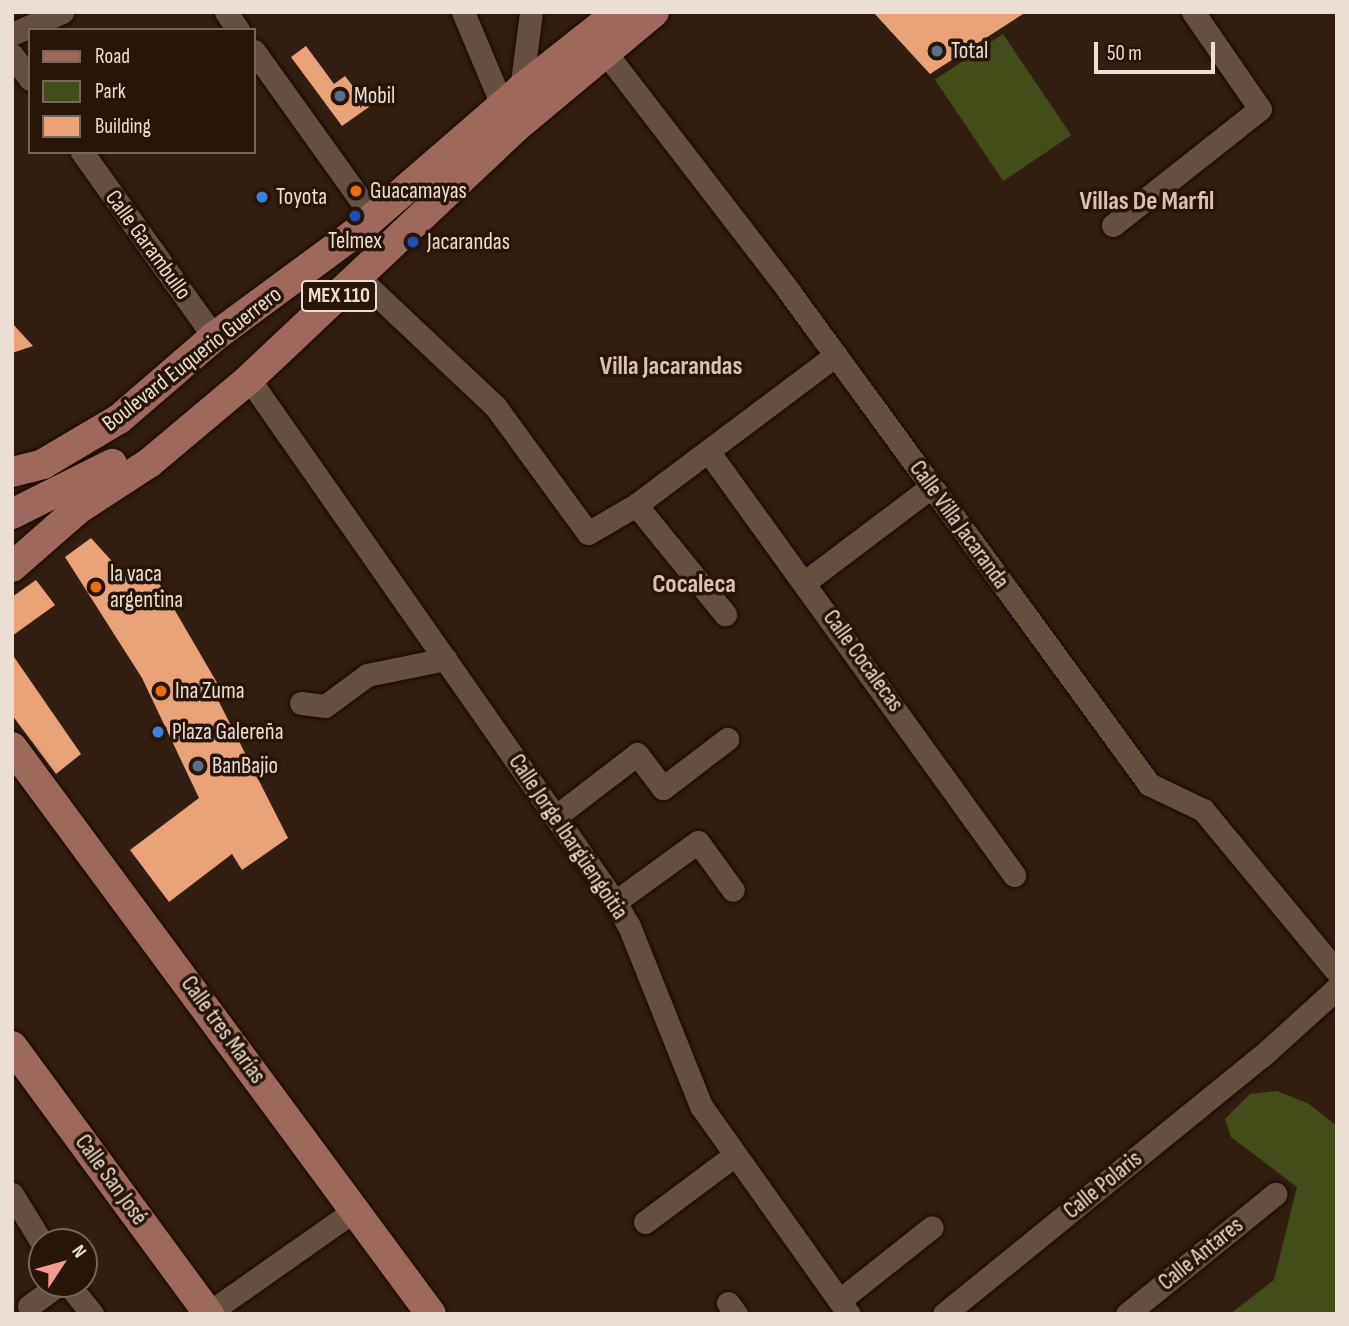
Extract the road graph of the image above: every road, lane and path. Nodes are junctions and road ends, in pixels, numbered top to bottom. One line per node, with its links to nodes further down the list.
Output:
1 (62, 12): 9 (street)
2 (226, 12): 8 (street)
3 (463, 12): 14 (street)
4 (531, 12): 14 (street)
5 (618, 12): 14 (main road, Boulevard Euquerio Guerrero / MEX 110)
6 (654, 12): 10 (main road, MEX 110)
7 (1193, 12): 18 (street)
8 (237, 28)
9 (12, 34)
10 (606, 52): 16 (main road, MEX 110); 22 (street, Calle Villa Jacaranda)
11 (256, 54): 17 (street)
12 (12, 55): 13 (street)
13 (28, 76)
14 (512, 97): 17 (main road, Boulevard Euquerio Guerrero / MEX 110)
15 (83, 154): 21 (street, Calle Garambullo)
16 (444, 194): 19 (main road, MEX 110); 20 (main road)
17 (373, 217): 20 (main road, Boulevard Euquerio Guerrero / MEX 110)
18 (1113, 225)
19 (359, 278): 23 (main road, MEX 110); 29 (street)
20 (309, 283): 21 (main road, Boulevard Euquerio Guerrero / MEX 110); 27 (main road); 31 (main road)
21 (214, 337): 24 (main road, Boulevard Euquerio Guerrero / MEX 110)
22 (836, 355): 25 (street); 28 (street, Calle Villa Jacaranda)
23 (249, 379): 30 (main road, MEX 110); 36 (street, Calle Jorge Ibargüengoitia)
24 (75, 447): 26 (main road, Boulevard Euquerio Guerrero / MEX 110); 27 (main road)
25 (708, 451): 29 (street); 34 (street, Calle Cocalecas)
26 (12, 472)
27 (12, 486)
28 (931, 487): 34 (street); 44 (street, Calle Villa Jacaranda)
29 (636, 505): 35 (street)
30 (77, 510): 32 (main road); 33 (main road, MEX 110)
31 (12, 514)
32 (12, 542)
33 (12, 567)
34 (805, 582): 41 (street, Calle Cocalecas)
35 (725, 614)
36 (445, 659): 37 (street); 40 (street, Calle Jorge Ibargüengoitia)
37 (301, 703)
38 (727, 739): 40 (street)
39 (12, 747): 50 (main road, Calle tres Marías)
40 (555, 817): 43 (street, Calle Jorge Ibargüengoitia)
41 (1014, 875)
42 (733, 890): 43 (street)
43 (615, 902): 47 (street, Calle Jorge Ibargüengoitia)
44 (1337, 972)
45 (1337, 988): 61 (street, Calle Polaris)
46 (12, 1046): 58 (main road, Calle San José)
47 (736, 1155): 51 (street); 57 (street, Calle Jorge Ibargüengoitia)
48 (12, 1194): 53 (street)
49 (1275, 1194): 62 (street, Calle Antares)
50 (355, 1210): 58 (street); 60 (main road, Calle tres Marías)
51 (645, 1222)
52 (932, 1227): 57 (street)
53 (33, 1228)
54 (40, 1298): 56 (street)
55 (79, 1298): 59 (street)
56 (29, 1306)
57 (845, 1307)
58 (208, 1313)
59 (92, 1314)
60 (431, 1314)
61 (944, 1314)
62 (1127, 1314)

